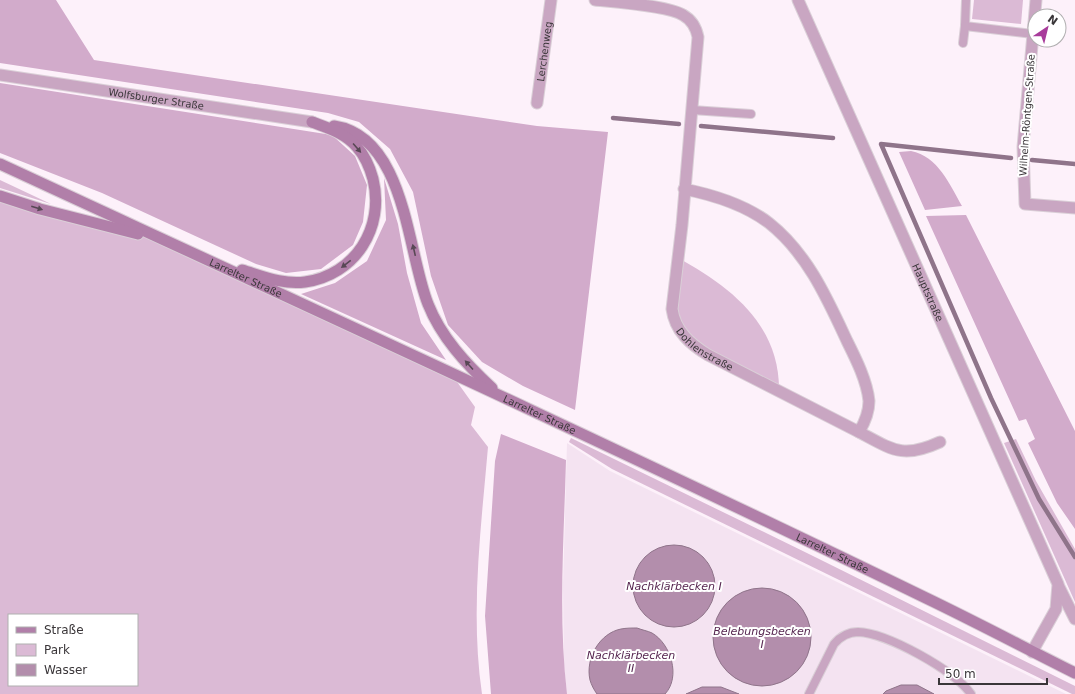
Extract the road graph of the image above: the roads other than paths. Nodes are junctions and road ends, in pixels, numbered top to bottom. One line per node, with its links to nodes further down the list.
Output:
1 (551, 0): 10 (street, Lerchenweg)
2 (595, 0): 11 (street, Dohlenstraße)
3 (798, 0): 22 (street, Hauptstraße)
4 (966, 0): 5 (lane)
5 (964, 26): 6 (lane); 7 (lane)
6 (1027, 33)
7 (963, 43)
8 (1032, 48): 17 (street, Wilhelm-Röntgen-Straße)
9 (0, 75): 13 (street, Wolfsburger Straße)
10 (537, 103)
11 (692, 110): 12 (lane); 15 (street, Dohlenstraße)
12 (751, 114)
13 (312, 122): 18 (main road, one-way to 18); 19 (main road, one-way to 13)
14 (0, 164): 18 (main road, Larrelter Straße)
15 (684, 189): 20 (street); 20 (street, Dohlenstraße)
16 (0, 196): 18 (main road, one-way to 18)
17 (1075, 208)
18 (170, 242): 19 (main road, Larrelter Straße)
19 (496, 393): 24 (main road, Larrelter Straße)
20 (859, 432): 21 (street, Dohlenstraße)
21 (940, 442)
22 (1058, 584): 23 (street, Hauptstraße); 24 (street, Hauptstraße)
23 (1075, 619)
24 (1032, 652): 25 (main road, Larrelter Straße)
25 (1075, 673)
26 (809, 694): 27 (lane)
27 (971, 694)

